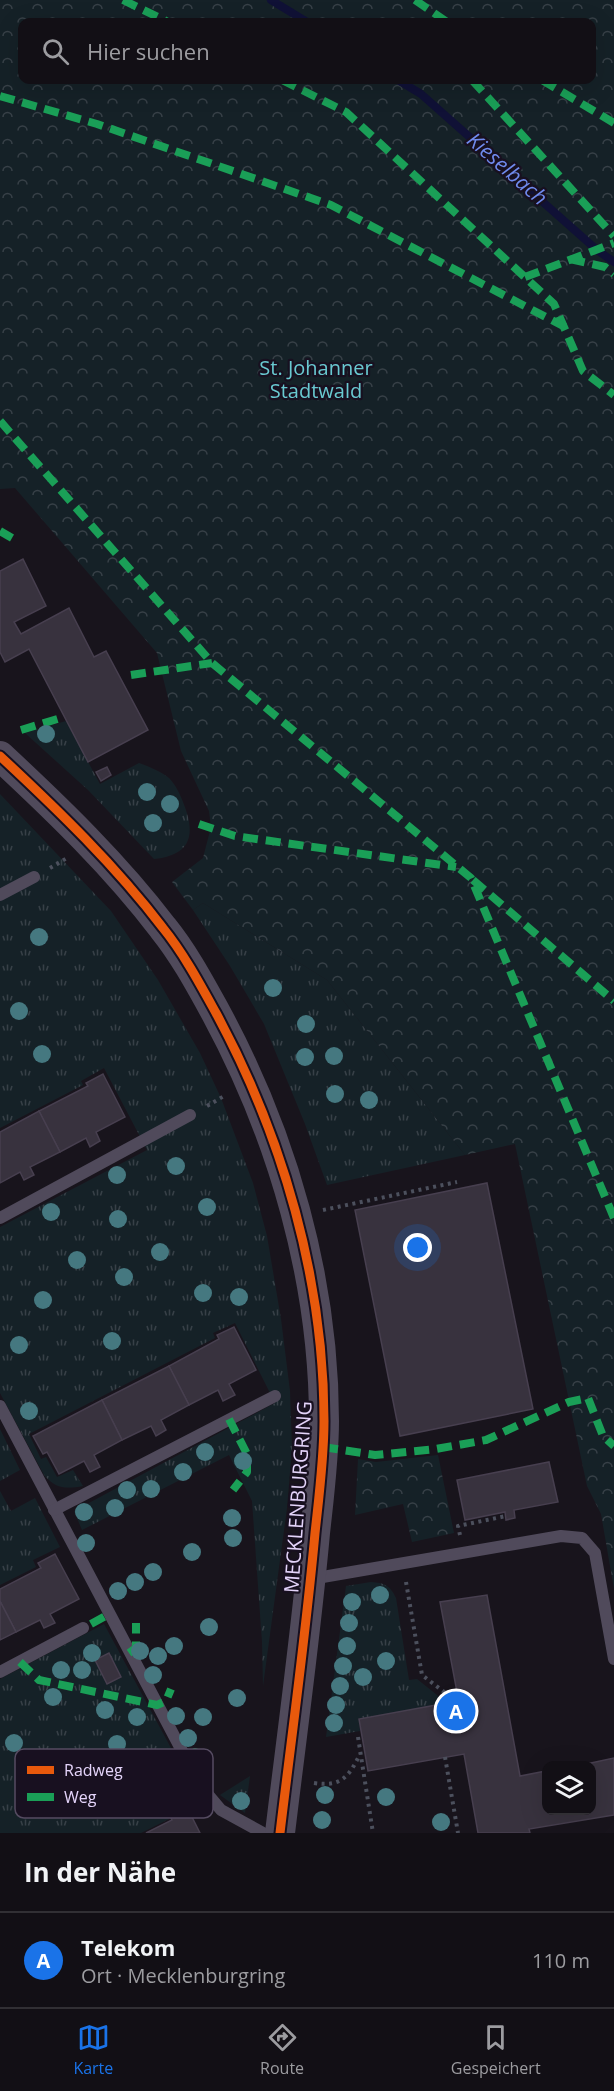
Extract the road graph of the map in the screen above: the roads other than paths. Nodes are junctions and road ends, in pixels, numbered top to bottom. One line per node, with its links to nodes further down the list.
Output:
1 (0, 756): 9 (street, MECKLENBURGRING)
2 (34, 877): 3 (lane)
3 (0, 895)
4 (190, 1115): 5 (lane)
5 (0, 1218)
6 (274, 1396): 8 (lane)
7 (0, 1406): 8 (lane)
8 (54, 1510): 13 (lane)
9 (311, 1579): 11 (lane); 16 (street, MECKLENBURGRING)
10 (83, 1628): 12 (lane)
11 (614, 1659)
12 (0, 1672)
13 (181, 1749)
14 (213, 1800): 15 (lane)
15 (263, 1833)
16 (280, 1833)

